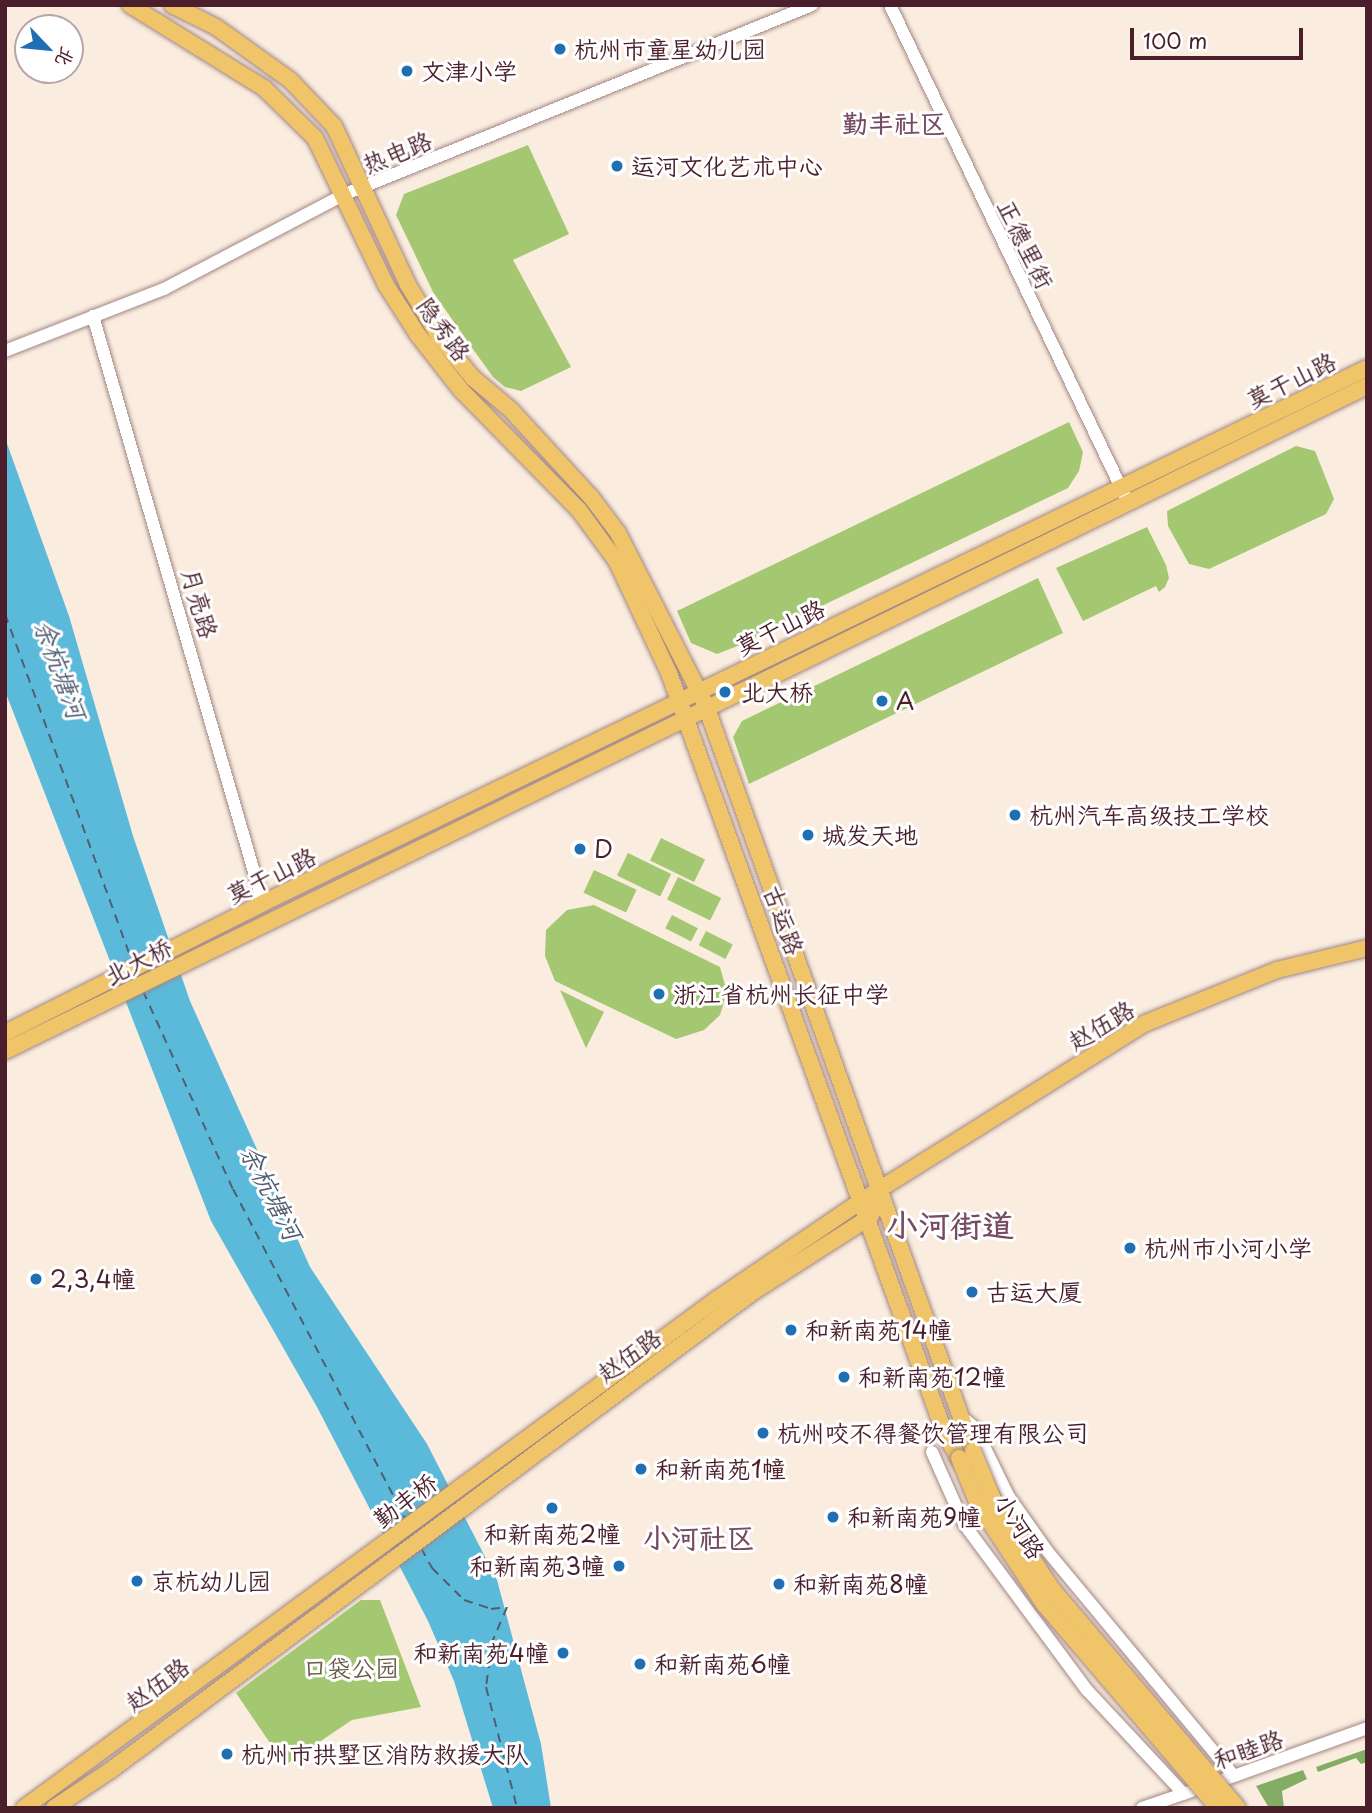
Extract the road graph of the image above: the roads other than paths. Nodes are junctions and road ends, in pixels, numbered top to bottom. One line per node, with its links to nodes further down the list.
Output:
1 (131, 5): 6 (main road, 隐秀路)
2 (172, 5): 5 (main road, 隐秀路)
3 (812, 5): 5 (street, 热电路)
4 (890, 5): 11 (street, 正德里街)
5 (364, 187): 6 (street, 热电路); 12 (main road, 隐秀路)
6 (343, 195): 7 (street, 热电路); 13 (main road, 隐秀路)
7 (93, 316): 8 (street, 热电路); 14 (street, 月亮路)
8 (5, 351)
9 (1367, 368): 11 (main road, 莫干山路)
10 (1367, 386): 11 (main road, 莫干山路)
11 (1124, 495): 12 (main road, 莫干山路)
12 (703, 699): 13 (main road, 莫干山路); 19 (main road, 古运路)
13 (682, 709): 14 (main road, 莫干山路); 15 (main road, 莫干山路); 20 (main road, 古运路)
14 (263, 903): 15 (main road, 莫干山路)
15 (218, 936): 17 (main road, 北大桥); 18 (main road, 北大桥)
16 (1367, 948): 19 (main road, 赵伍路)
17 (5, 1033)
18 (5, 1051)
19 (882, 1191): 20 (main road, 赵伍路); 21 (main road); 22 (main road, 古运路)
20 (864, 1199): 21 (main road, 古运路); 25 (main road, 赵伍路)
21 (870, 1217): 24 (main road, 小河路); 26 (main road, 赵伍路)
22 (962, 1417): 24 (main road, 古运路); 29 (street)
23 (932, 1452): 30 (street)
24 (966, 1455): 34 (main road, 小河路, bridge); 35 (main road, 小河路, bridge)
25 (488, 1466): 27 (main road, 勤丰桥)
26 (499, 1479): 27 (main road, 勤丰桥)
27 (355, 1577): 31 (main road, 赵伍路); 32 (main road, 赵伍路)
28 (1367, 1728): 29 (street, 和睦路)
29 (1234, 1776): 30 (street, 和睦路)
30 (1184, 1794): 33 (street, 和睦路)
31 (24, 1808)
32 (54, 1808)
33 (1142, 1808)
34 (1218, 1808)
35 (1238, 1808)

